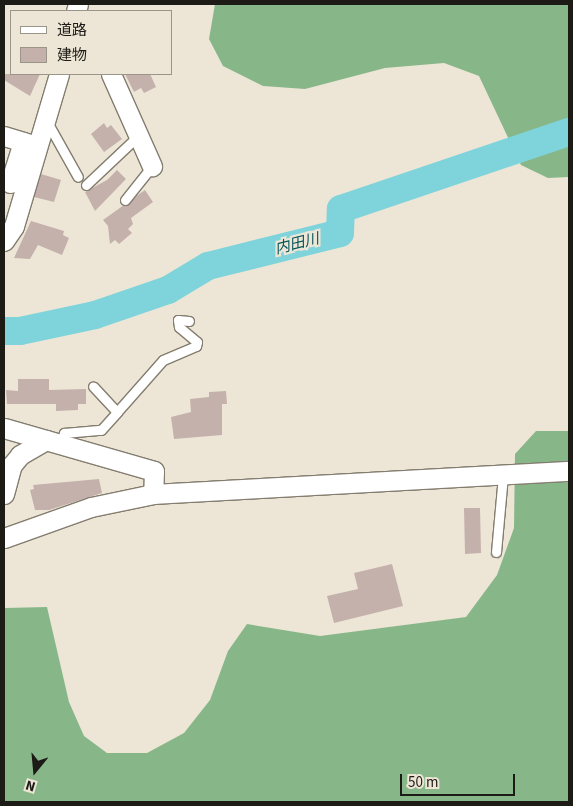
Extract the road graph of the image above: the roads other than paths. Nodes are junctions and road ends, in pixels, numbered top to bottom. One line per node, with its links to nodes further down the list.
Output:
1 (59, 75): 3 (street)
2 (111, 75): 5 (street)
3 (45, 118): 6 (street); 8 (lane)
4 (4, 136): 6 (street)
5 (138, 136): 7 (street); 10 (lane)
6 (30, 144): 9 (street); 12 (street)
7 (152, 166): 11 (lane)
8 (78, 177)
9 (10, 183)
10 (86, 185)
11 (125, 200)
12 (4, 241)
13 (189, 321): 15 (lane)
14 (93, 386): 15 (lane)
15 (117, 412): 17 (lane)
16 (4, 428): 17 (street)
17 (53, 442): 20 (street); 21 (street)
18 (569, 471): 19 (street)
19 (502, 475): 21 (street); 23 (lane)
20 (4, 494)
21 (153, 494): 22 (street)
22 (4, 538)
23 (496, 552)

